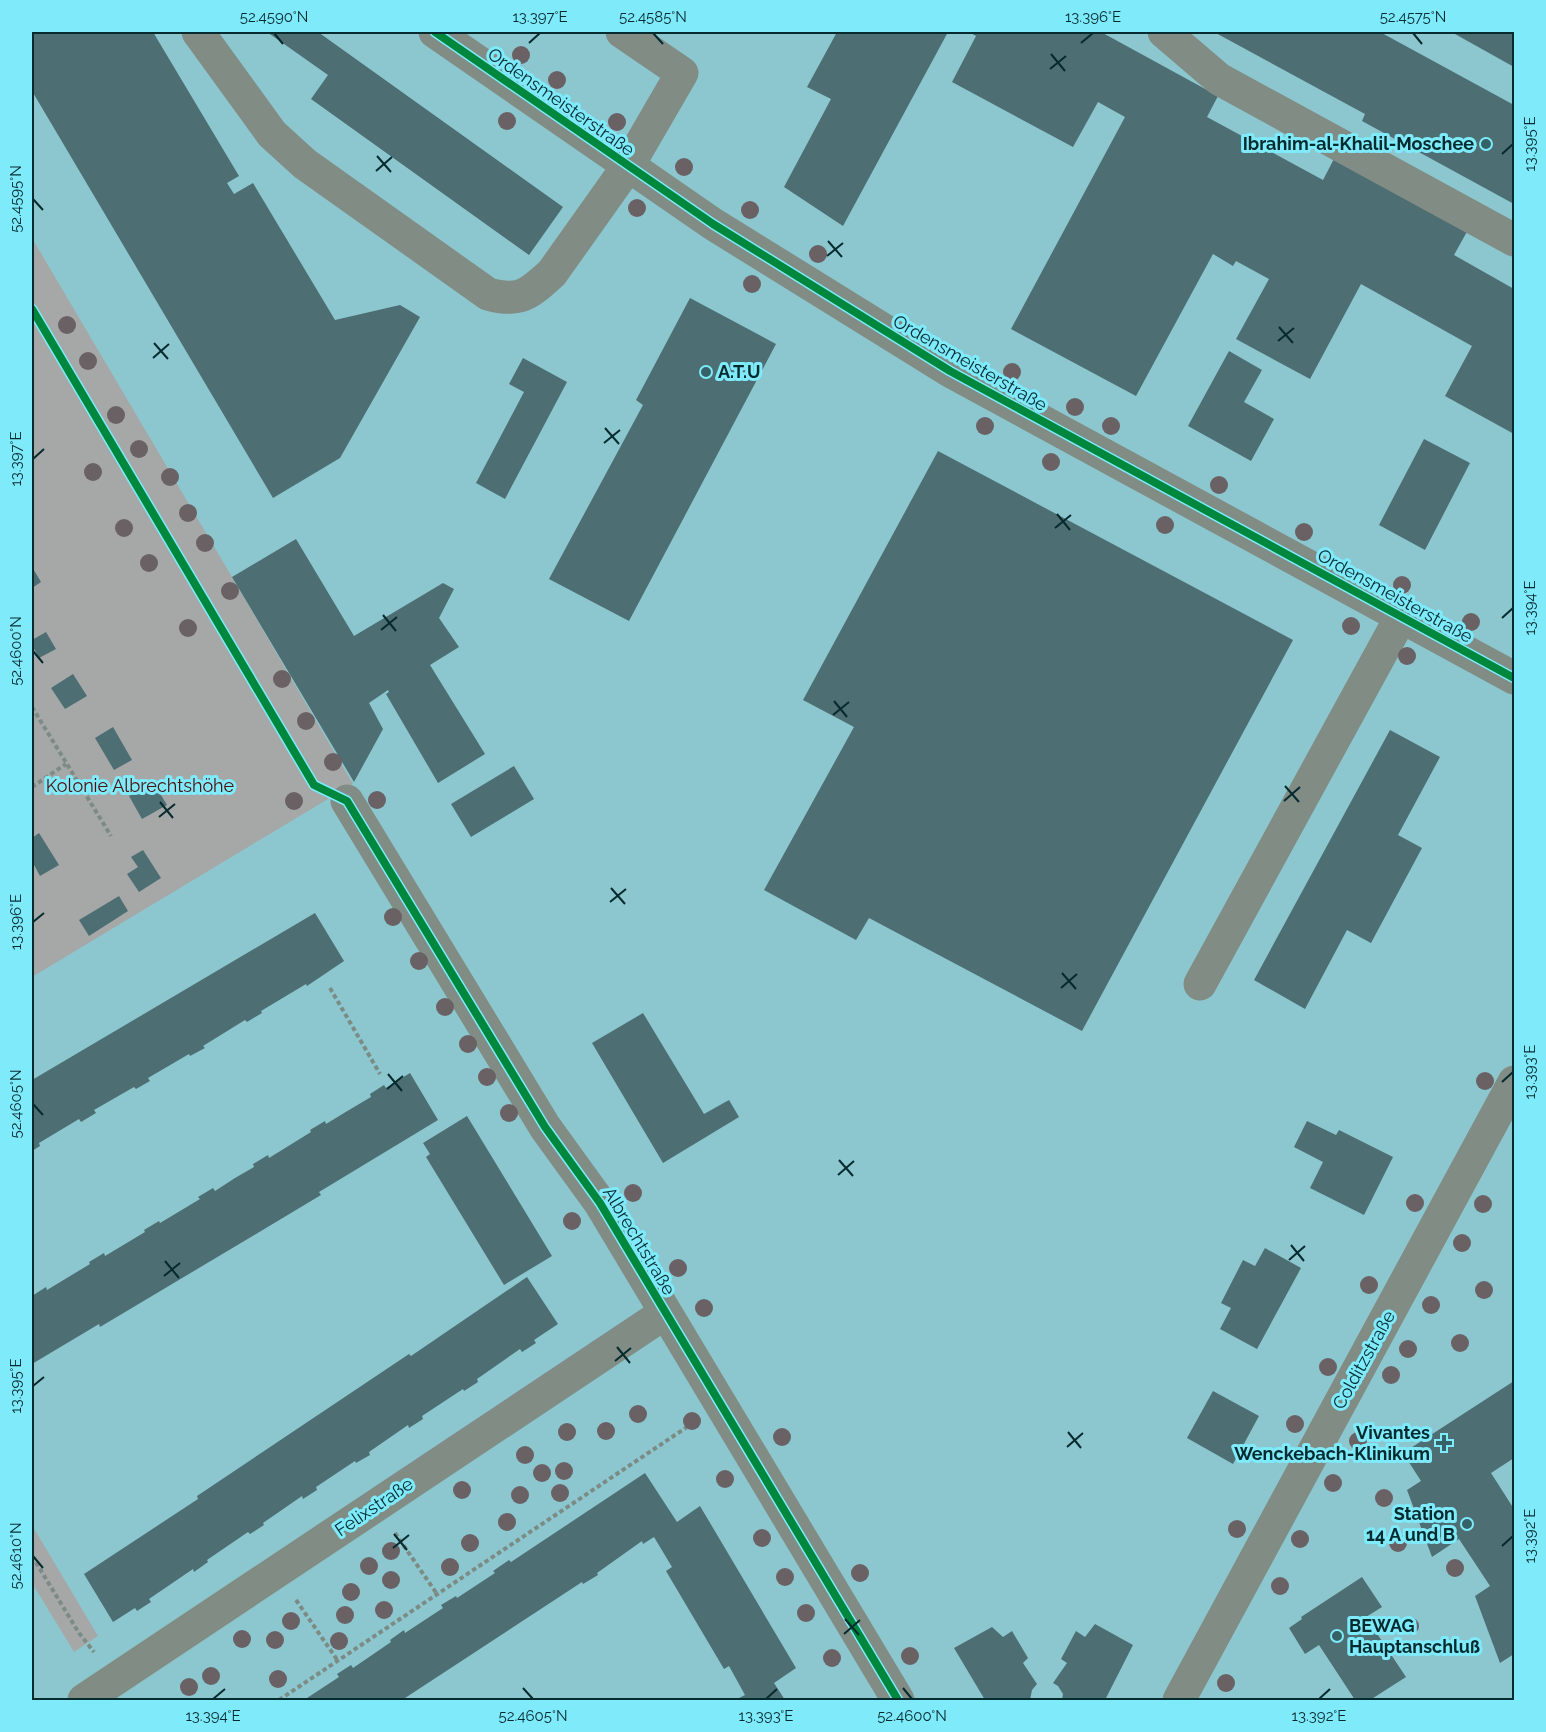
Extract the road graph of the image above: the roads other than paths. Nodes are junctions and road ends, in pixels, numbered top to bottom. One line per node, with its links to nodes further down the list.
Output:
1 (198, 32): 5 (street)
2 (435, 32): 5 (street, Ordensmeisterstraße)
3 (622, 32): 5 (street)
4 (1164, 32): 6 (street)
5 (628, 166): 7 (street, Ordensmeisterstraße)
6 (1515, 240)
7 (1401, 617): 8 (street, Ordensmeisterstraße); 10 (street)
8 (1515, 678)
9 (347, 801): 12 (street, Albrechtstraße)
10 (1200, 984)
11 (1515, 1082): 15 (street, Colditzstraße)
12 (665, 1313): 13 (street, Felixstraße); 14 (street, Albrechtstraße)
13 (84, 1701)
14 (898, 1701)
15 (1179, 1701)

